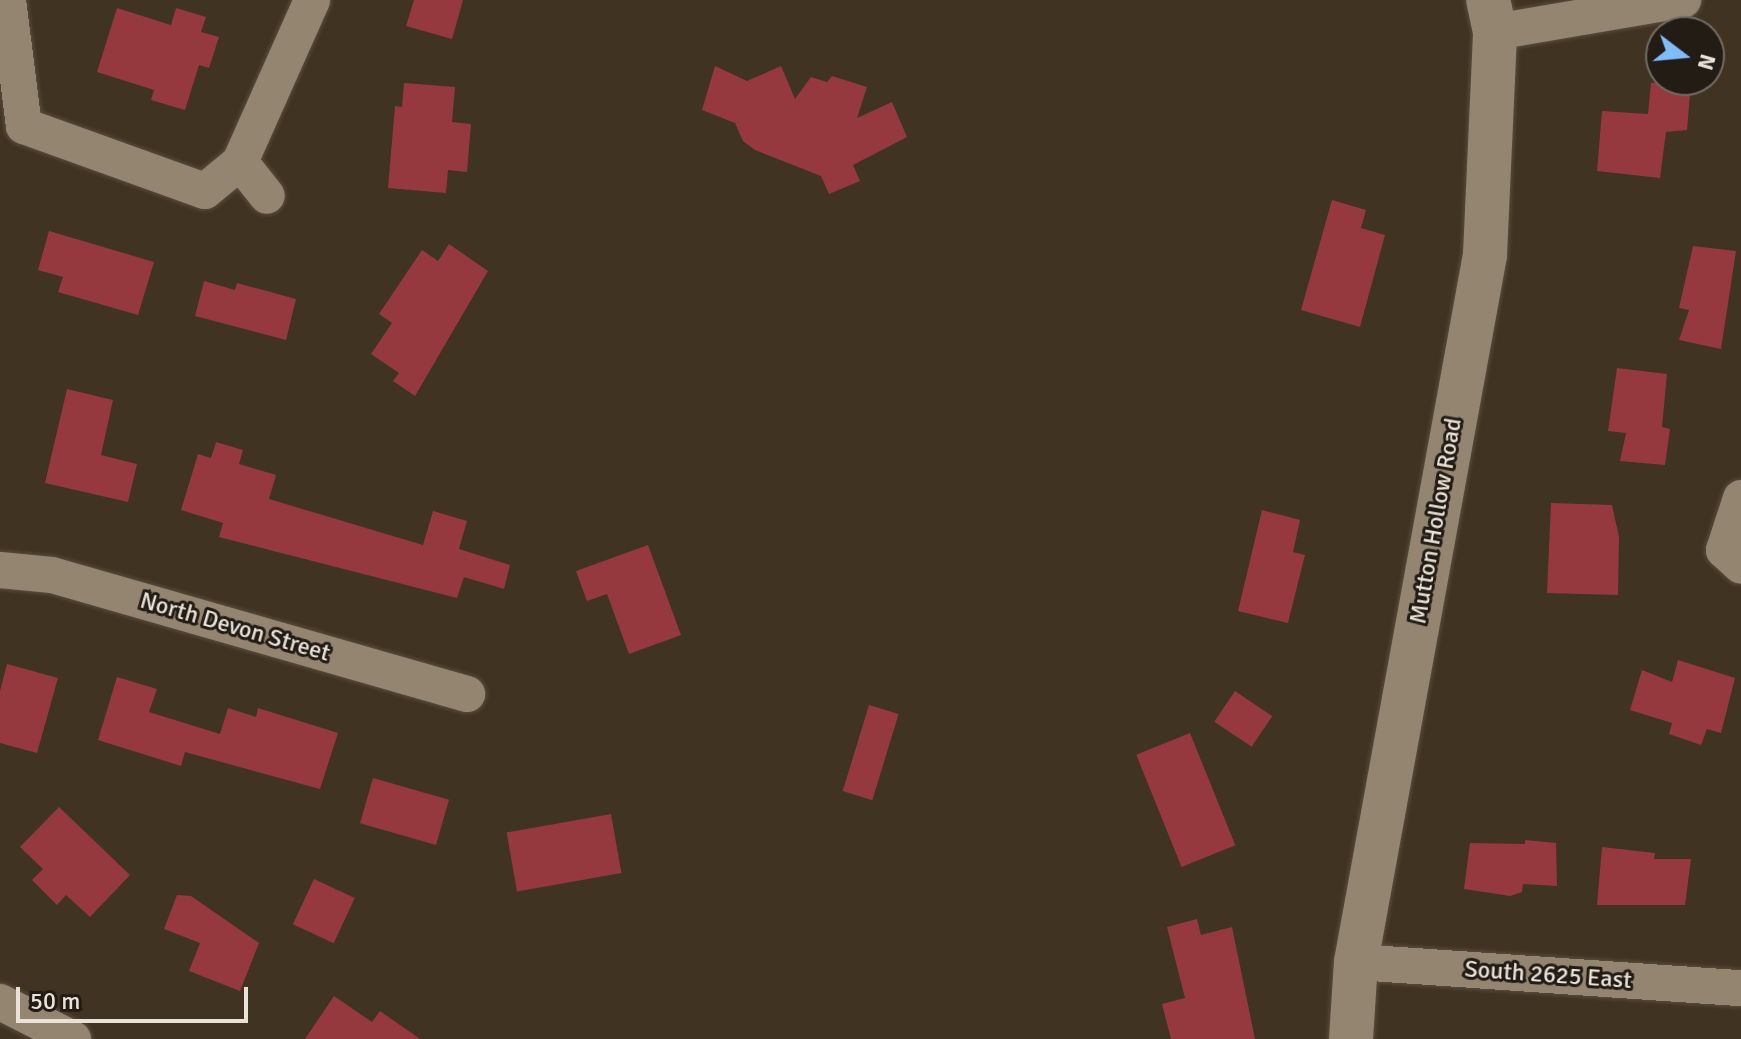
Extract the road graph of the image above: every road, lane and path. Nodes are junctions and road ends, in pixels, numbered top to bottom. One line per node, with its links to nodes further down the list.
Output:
1 (8, 0): 5 (street)
2 (312, 0): 5 (street)
3 (1683, 0): 4 (street)
4 (1491, 16): 11 (street, Mutton Hollow Road)
5 (240, 162): 6 (street)
6 (267, 196)
7 (1741, 498): 8 (street)
8 (1732, 558)
9 (0, 570): 10 (street, North Devon Street)
10 (467, 694)
11 (1356, 962): 12 (street, South 2625 East); 15 (street, Mutton Hollow Road)
12 (1741, 988)
13 (0, 1002): 14 (street)
14 (73, 1039)
15 (1351, 1039)

